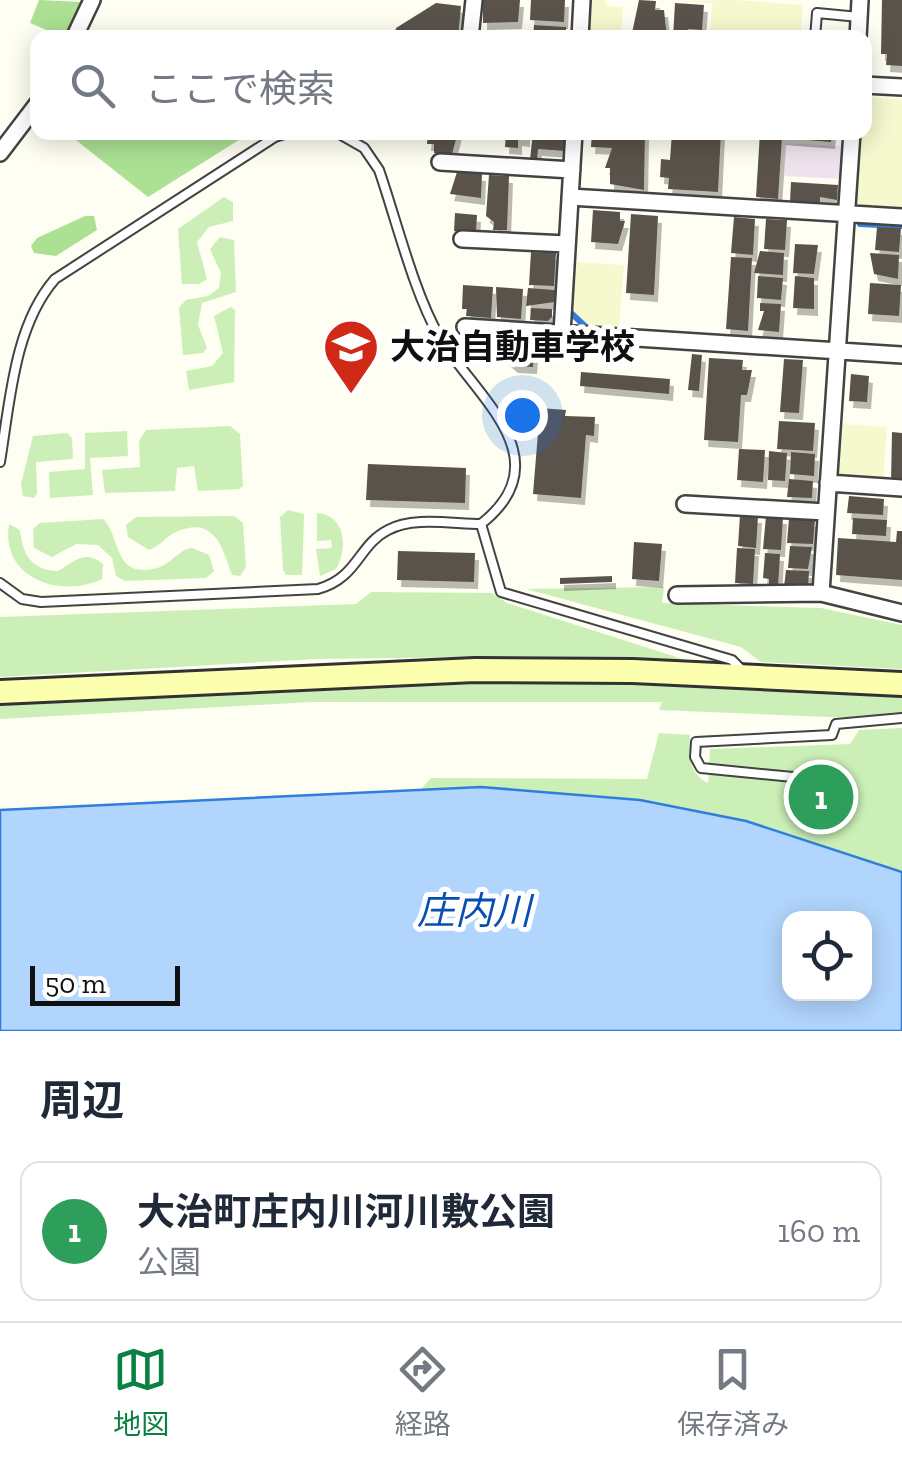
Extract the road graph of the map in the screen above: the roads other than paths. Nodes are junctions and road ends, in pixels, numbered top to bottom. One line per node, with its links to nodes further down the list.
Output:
1 (92, 0): 5 (street)
2 (474, 0): 6 (street)
3 (582, 0): 7 (street)
4 (859, 8): 8 (lane)
5 (78, 30)
6 (471, 30)
7 (580, 30)
8 (816, 30)
9 (872, 85): 10 (street)
10 (902, 87)
11 (30, 114): 16 (street)
12 (272, 140): 28 (lane)
13 (350, 140): 33 (lane)
14 (574, 140): 18 (street)
15 (851, 140): 20 (street)
16 (0, 153)
17 (440, 162): 18 (street)
18 (572, 170): 19 (street)
19 (570, 197): 20 (street); 23 (street)
20 (846, 214): 21 (street); 26 (street)
21 (902, 217)
22 (462, 239): 23 (street)
23 (567, 244): 25 (street)
24 (464, 327): 25 (street)
25 (562, 333): 26 (street)
26 (836, 351): 27 (street); 29 (street)
27 (902, 355)
28 (0, 462)
29 (828, 483): 30 (street); 32 (street)
30 (902, 488)
31 (685, 504): 32 (street)
32 (826, 512): 35 (street)
33 (482, 524): 34 (lane); 38 (lane)
34 (0, 583)
35 (821, 594): 36 (street); 37 (street)
36 (677, 595)
37 (902, 613)
38 (748, 676): 39 (street); 40 (street)
39 (902, 684)
40 (0, 692)
41 (902, 718): 42 (lane)
42 (793, 777)

